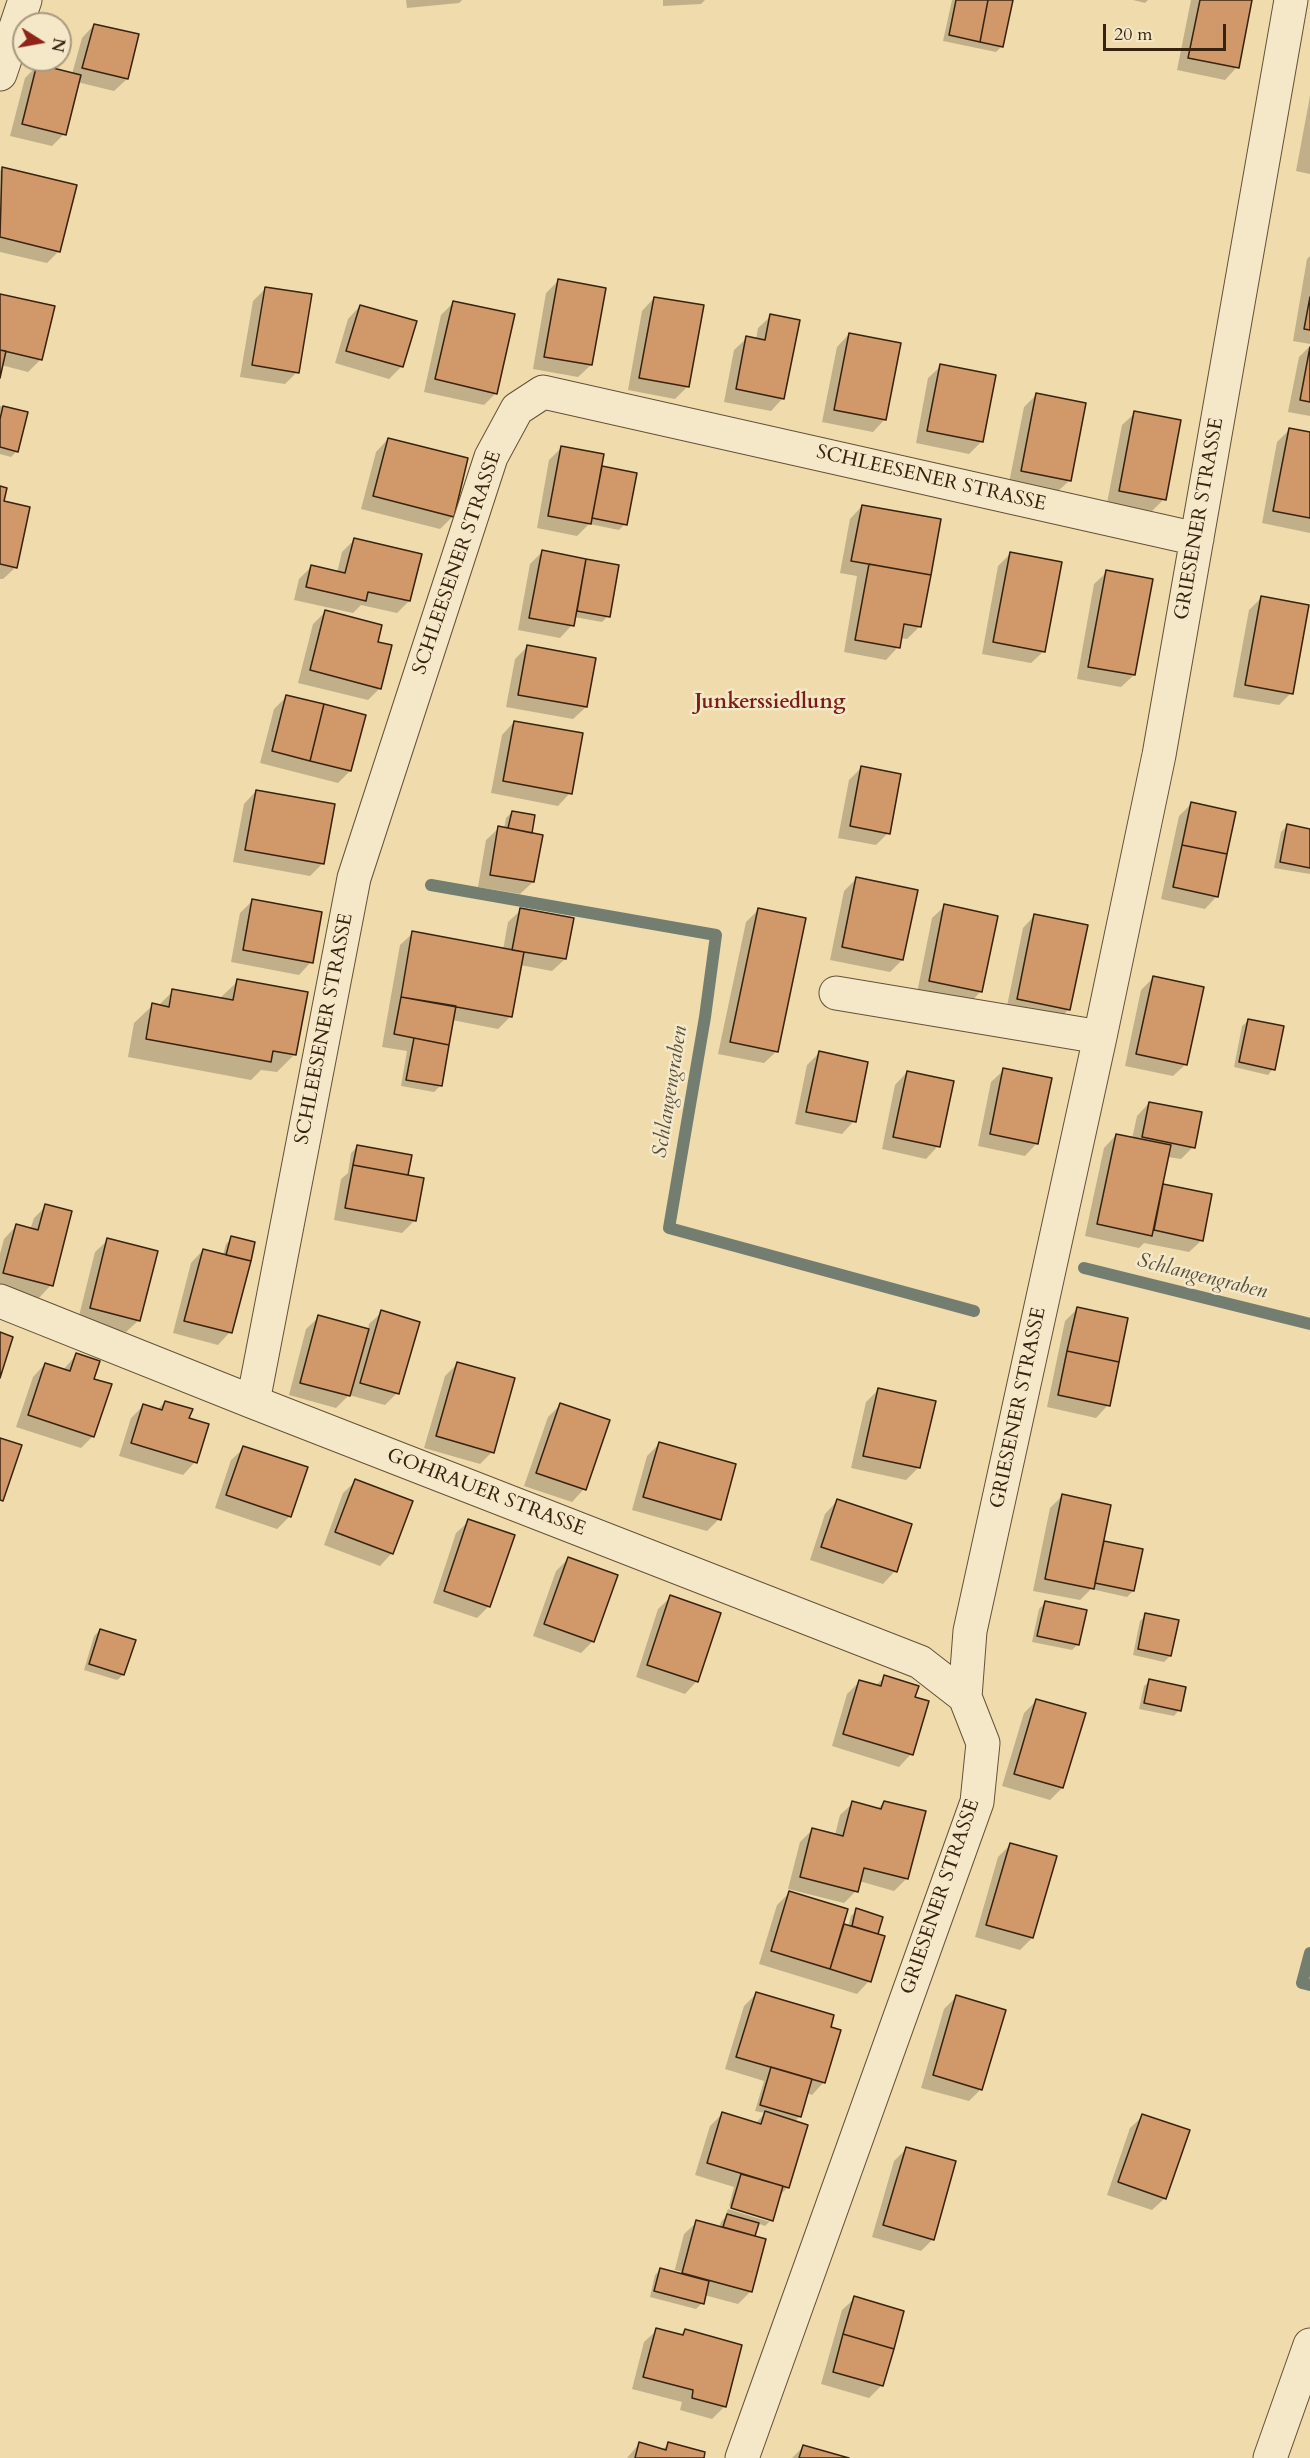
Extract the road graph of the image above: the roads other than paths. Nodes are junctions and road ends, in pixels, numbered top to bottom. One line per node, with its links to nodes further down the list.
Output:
1 (25, 0): 3 (street)
2 (1291, 0): 4 (street, GRIESENER STRASSE)
3 (0, 74)
4 (1197, 539): 6 (street, GRIESENER STRASSE); 8 (street, SCHLEESENER STRASSE)
5 (836, 993): 6 (street)
6 (1100, 1037): 9 (street, GRIESENER STRASSE)
7 (0, 1300): 8 (street, GOHRAUER STRASSE)
8 (253, 1402): 9 (street, GOHRAUER STRASSE)
9 (965, 1697): 11 (street, GRIESENER STRASSE)
10 (1310, 2345): 12 (street)
11 (742, 2458)
12 (1270, 2458)

